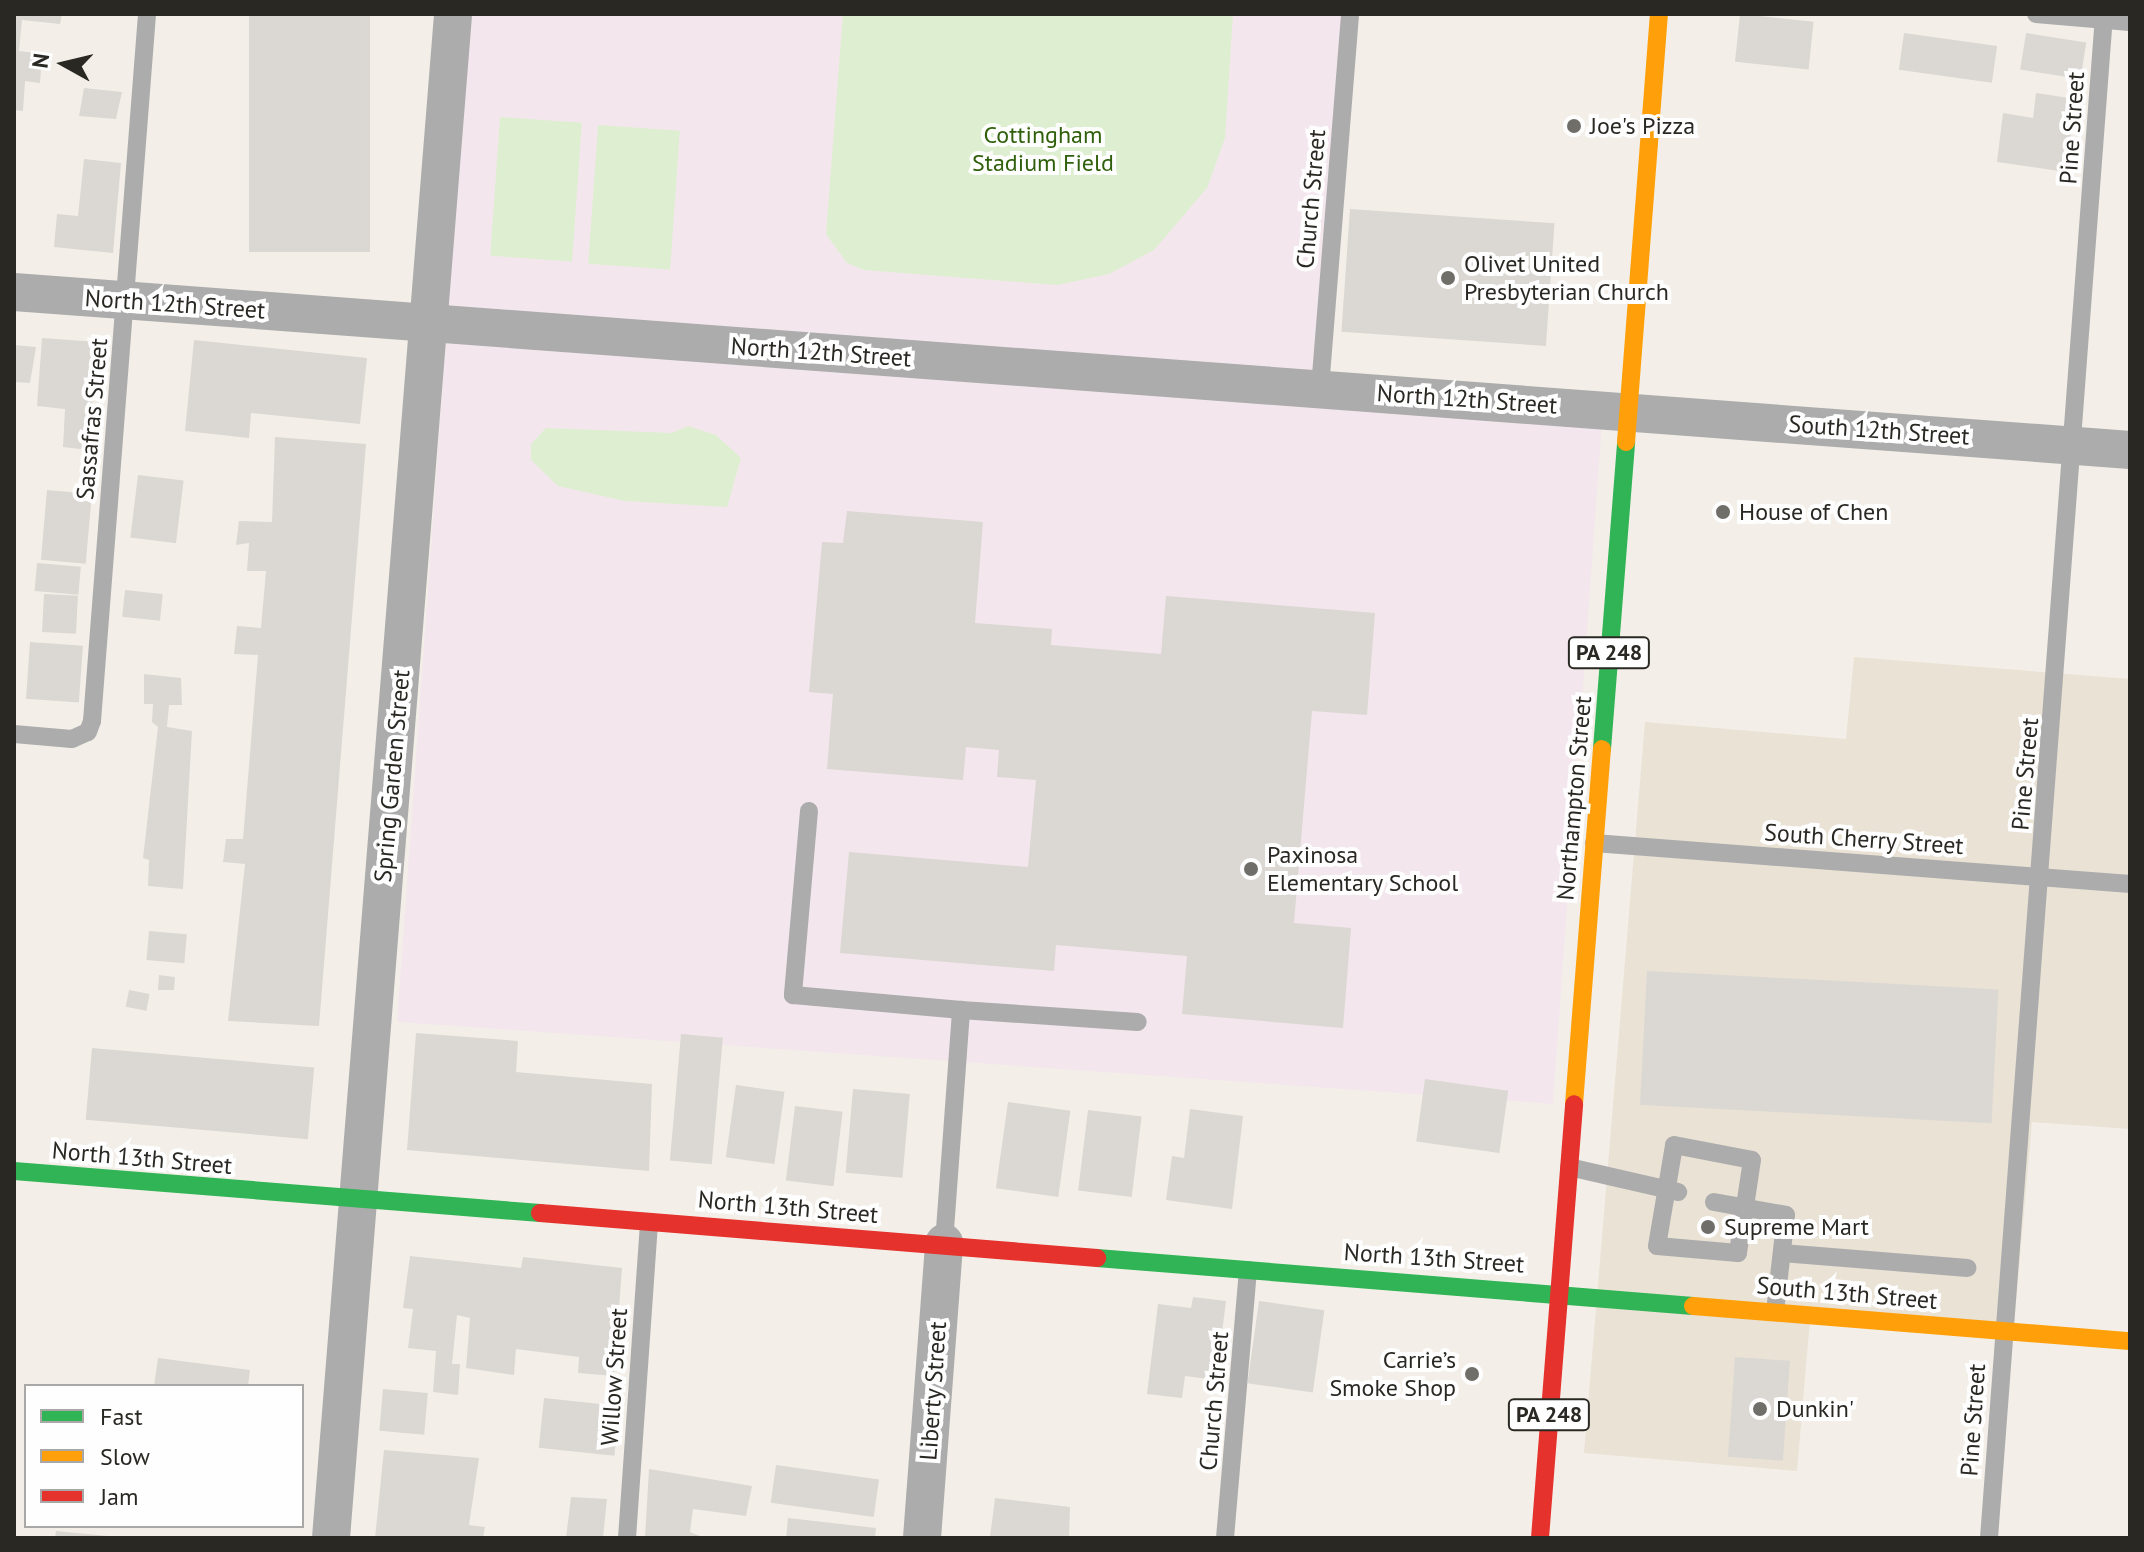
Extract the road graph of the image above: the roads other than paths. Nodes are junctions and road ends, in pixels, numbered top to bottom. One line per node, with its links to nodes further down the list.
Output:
1 (147, 14): 9 (lane, Sassafras Street)
2 (453, 14): 10 (street, Spring Garden Street)
3 (1350, 14): 11 (lane, Church Street)
4 (1659, 14): 12 (main road, Northampton Street / PA 248)
5 (2036, 14): 6 (lane)
6 (2104, 17): 7 (lane); 13 (lane, Pine Street)
7 (2130, 22)
8 (14, 292): 9 (street, North 12th Street)
9 (125, 301): 10 (street, North 12th Street); 15 (lane, Sassafras Street)
10 (428, 323): 11 (street, North 12th Street); 25 (street, Spring Garden Street)
11 (1320, 388): 12 (street, North 12th Street)
12 (1628, 411): 13 (street, South 12th Street); 17 (main road, Northampton Street / PA 248)
13 (2075, 446): 14 (street, South 12th Street); 18 (lane, Pine Street)
14 (2130, 450)
15 (14, 734)
16 (809, 811): 20 (lane)
17 (1594, 843): 18 (lane, South Cherry Street); 22 (main road, Northampton Street / PA 248)
18 (2041, 877): 19 (lane, South Cherry Street); 35 (lane, Pine Street)
19 (2130, 884)
20 (961, 1010): 21 (lane); 29 (lane)
21 (1138, 1022)
22 (1569, 1167): 24 (lane); 33 (main road, Northampton Street / PA 248)
23 (14, 1171): 25 (main road, North 13th Street)
24 (1672, 1190): 27 (lane); 27 (lane)
25 (354, 1201): 28 (main road, North 13th Street); 37 (street, Spring Garden Street)
26 (1714, 1202): 27 (lane)
27 (1744, 1209): 30 (lane)
28 (649, 1220): 29 (main road, North 13th Street); 38 (lane, Willow Street)
29 (944, 1243): 31 (main road, North 13th Street); 39 (street, Liberty Street)
30 (1782, 1253): 32 (lane); 34 (lane)
31 (1248, 1267): 33 (main road, North 13th Street); 40 (lane, Church Street)
32 (1967, 1268)
33 (1559, 1292): 34 (main road, South 13th Street); 41 (main road, Northampton Street / PA 248)
34 (1775, 1311): 35 (main road, South 13th Street)
35 (2003, 1331): 36 (main road, South 13th Street); 42 (lane, Pine Street)
36 (2130, 1341)
37 (331, 1538)
38 (627, 1538)
39 (922, 1538)
40 (1225, 1538)
41 (1540, 1538)
42 (1989, 1538)

